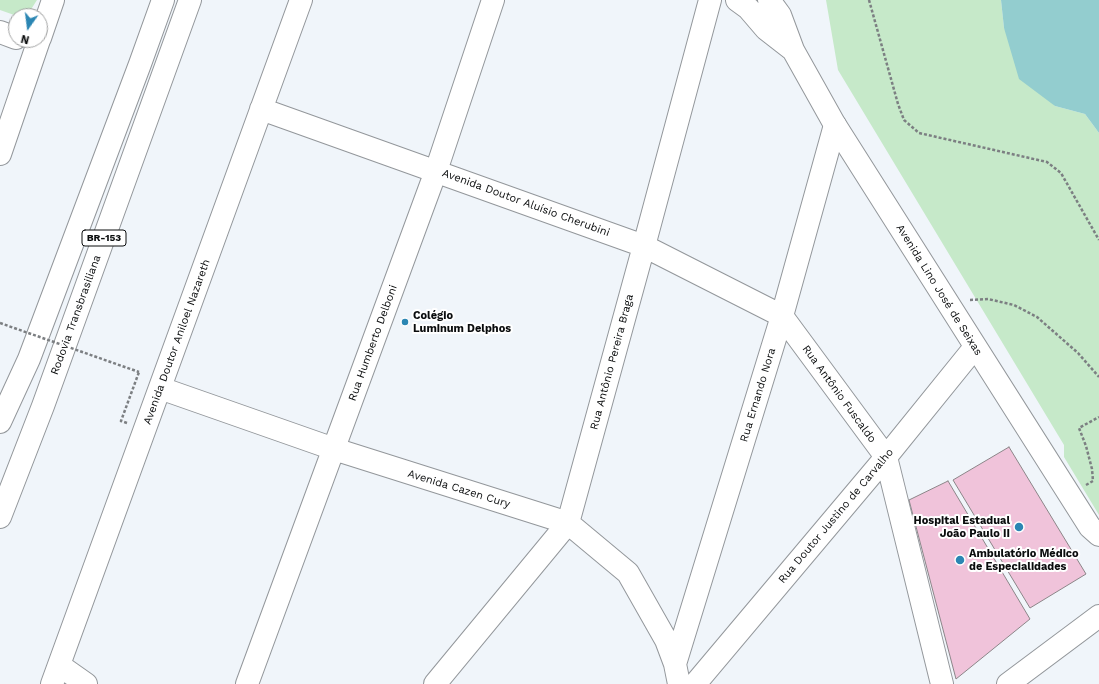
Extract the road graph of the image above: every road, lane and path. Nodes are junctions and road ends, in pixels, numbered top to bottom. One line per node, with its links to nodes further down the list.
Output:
1 (53, 0): 10 (main road)
2 (163, 0): 27 (main road, BR-153)
3 (190, 0): 31 (main road, Rodovia Transbrasiliana / BR-153)
4 (302, 0): 13 (main road, Avenida Doutor Aniloel Nazareth)
5 (493, 0): 16 (main road, Rua Humberto Delboni)
6 (710, 0): 18 (main road, Rua Antônio Pereira Braga)
7 (737, 0): 12 (main road, Avenida Lino José de Seixas)
8 (769, 0): 12 (main road, Avenida Lino José de Seixas)
9 (869, 0): 17 (path)
10 (48, 11)
11 (33, 48): 15 (main road)
12 (793, 50): 14 (main road, Avenida Lino José de Seixas)
13 (261, 109): 16 (main road, Avenida Doutor Aluísio Cherubini); 25 (main road, Avenida Doutor Aniloel Nazareth)
14 (835, 124): 19 (main road, Avenida Lino José de Seixas); 20 (main road, Rua Ernando Nora)
15 (0, 154)
16 (436, 171): 18 (main road, Avenida Doutor Aluísio Cherubini); 28 (main road, Rua Humberto Delboni)
17 (1099, 240)
18 (644, 246): 20 (main road, Avenida Doutor Aluísio Cherubini); 32 (main road, Rua Antônio Pereira Braga)
19 (947, 302): 22 (main road, Avenida Lino José de Seixas); 24 (path)
20 (782, 316): 29 (main road, Rua Antônio Fuscaldo); 36 (main road, Rua Ernando Nora)
21 (0, 323): 23 (path, bridge)
22 (975, 347): 29 (main road, Rua Doutor Justino de Carvalho); 30 (main road, Avenida Lino José de Seixas)
23 (139, 372)
24 (1099, 377)
25 (160, 388): 28 (main road, Avenida Cazen Cury); 37 (main road, Avenida Doutor Aniloel Nazareth)
26 (1099, 417): 30 (path)
27 (0, 422)
28 (334, 449): 32 (main road, Avenida Cazen Cury); 39 (main road, Rua Humberto Delboni)
29 (886, 457): 41 (main road, Rua Doutor Justino de Carvalho); 42 (main road, Rua Antônio Fuscaldo)
30 (1069, 494): 33 (main road, Avenida Lino José de Seixas)
31 (0, 517)
32 (568, 523): 36 (main road, Avenida Cazen Cury); 40 (main road, Rua Antônio Pereira Braga)
33 (1095, 531): 34 (main road, Avenida Lino José de Seixas)
34 (1099, 554)
35 (1099, 616): 43 (main road)
36 (677, 674)
37 (56, 675): 38 (main road)
38 (86, 684)
39 (247, 684)
40 (435, 684)
41 (695, 684)
42 (942, 684)
43 (1008, 684)

